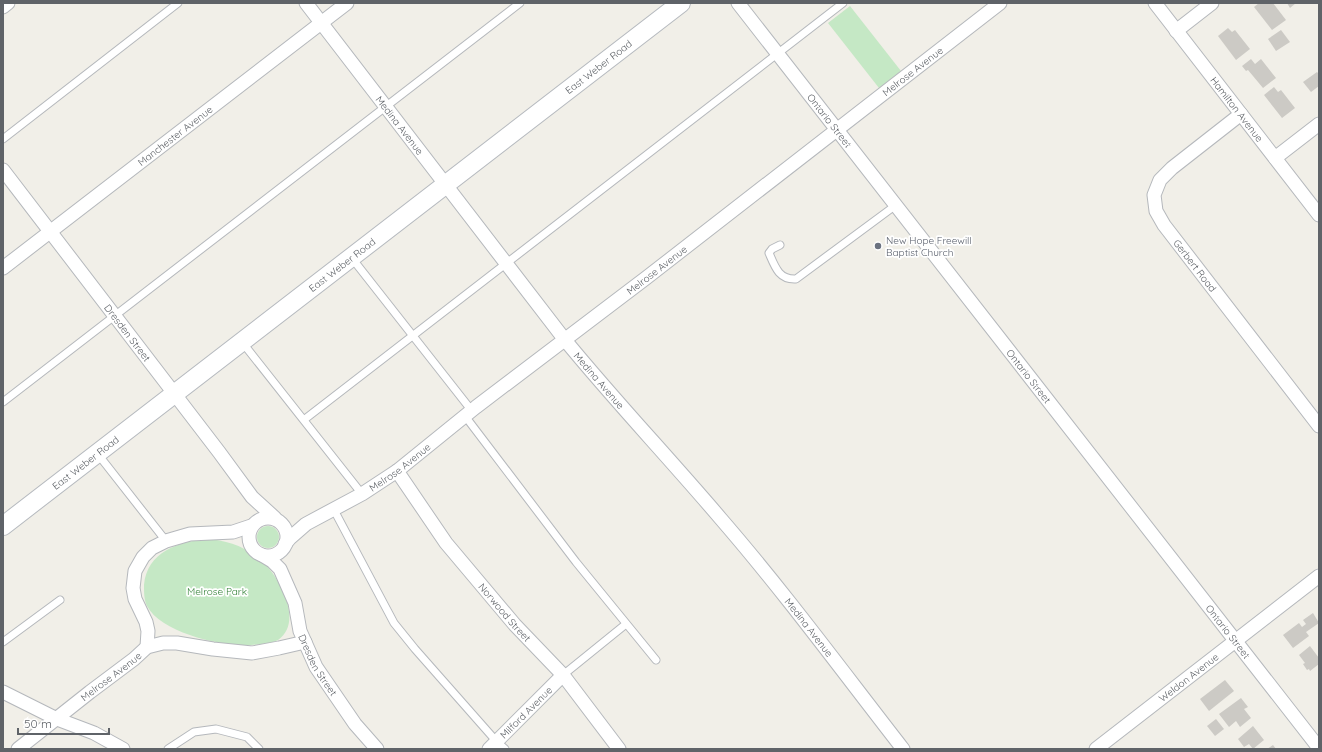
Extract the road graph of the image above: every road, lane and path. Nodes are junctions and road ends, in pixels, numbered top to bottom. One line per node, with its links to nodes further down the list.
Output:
1 (8, 3): 12 (street)
2 (178, 3): 20 (lane)
3 (306, 3): 13 (street, Medina Avenue)
4 (347, 3): 13 (street, Manchester Avenue)
5 (520, 3): 16 (lane)
6 (681, 3): 23 (street, East Weber Road)
7 (738, 3): 15 (street, Ontario Street)
8 (843, 3): 15 (lane)
9 (1000, 3): 19 (street, Melrose Avenue)
10 (1155, 3): 14 (street, Hamilton Avenue)
11 (1212, 3): 14 (street)
12 (3, 7)
13 (321, 23): 16 (street, Medina Avenue); 26 (street, Manchester Avenue)
14 (1176, 31): 17 (street, Hamilton Avenue)
15 (777, 54): 19 (street, Ontario Street); 29 (lane)
16 (386, 106): 23 (street, Medina Avenue); 31 (lane)
17 (1241, 114): 21 (street, Hamilton Avenue); 39 (street, Gerbert Road)
18 (1319, 124): 21 (street)
19 (836, 130): 24 (street, Ontario Street); 33 (street, Melrose Avenue)
20 (3, 139)
21 (1275, 158): 25 (street, Hamilton Avenue)
22 (3, 170): 26 (street, Dresden Street)
23 (446, 184): 28 (street, East Weber Road); 29 (street, Medina Avenue)
24 (896, 205): 27 (lane); 57 (street, Ontario Street)
25 (1319, 215)
26 (51, 231): 30 (street, Manchester Avenue); 31 (street, Dresden Street)
27 (780, 245)
28 (351, 258): 32 (lane); 34 (street, East Weber Road)
29 (506, 264): 32 (lane); 33 (street, Medina Avenue)
30 (3, 268)
31 (115, 315): 35 (street, Dresden Street); 36 (lane)
32 (413, 335): 37 (lane); 38 (lane)
33 (565, 340): 37 (street, Melrose Avenue); 73 (street, Medina Avenue)
34 (242, 341): 35 (street, East Weber Road); 38 (lane)
35 (174, 394): 40 (street, East Weber Road); 43 (street, Dresden Street)
36 (3, 402)
37 (468, 414): 41 (street, Melrose Avenue); 56 (lane)
38 (304, 419): 42 (lane)
39 (1319, 426)
40 (97, 453): 48 (street, East Weber Road); 50 (lane)
41 (397, 471): 42 (street, Melrose Avenue); 62 (street, Norwood Street)
42 (362, 494): 44 (street, Melrose Avenue)
43 (252, 497): 45 (street, Dresden Street); 46 (street, Dresden Street)
44 (334, 510): 47 (street, Melrose Avenue); 65 (lane)
45 (278, 521): 46 (street); 47 (street, Melrose Avenue); 51 (street)
46 (254, 524): 49 (street, Melrose Avenue); 52 (street)
47 (306, 524): 51 (street, Melrose Avenue)
48 (3, 526)
49 (233, 532): 50 (street, Melrose Avenue); 52 (street)
50 (166, 541): 60 (street, Melrose Avenue)
51 (283, 547): 52 (street); 53 (street, Dresden Street)
52 (257, 552): 53 (street, Dresden Street)
53 (280, 569): 59 (street, Dresden Street)
54 (1319, 576): 57 (street, Weldon Avenue)
55 (60, 600): 58 (lane)
56 (626, 624): 61 (lane); 62 (lane)
57 (1235, 641): 66 (street, Ontario Street); 74 (street, Weldon Avenue)
58 (3, 642)
59 (305, 642): 60 (street, Melrose Avenue); 71 (street, Dresden Street)
60 (146, 646): 64 (street, Melrose Avenue)
61 (656, 660)
62 (563, 676): 65 (street, Milford Avenue); 72 (street, Norwood Street)
63 (3, 692): 64 (street)
64 (57, 719): 67 (street, Melrose Avenue); 68 (street)
65 (497, 747)
66 (1319, 748)
67 (18, 749)
68 (123, 749)
69 (168, 749): 70 (lane)
70 (259, 749)
71 (377, 749)
72 (619, 749)
73 (903, 749)
74 (1096, 749)

